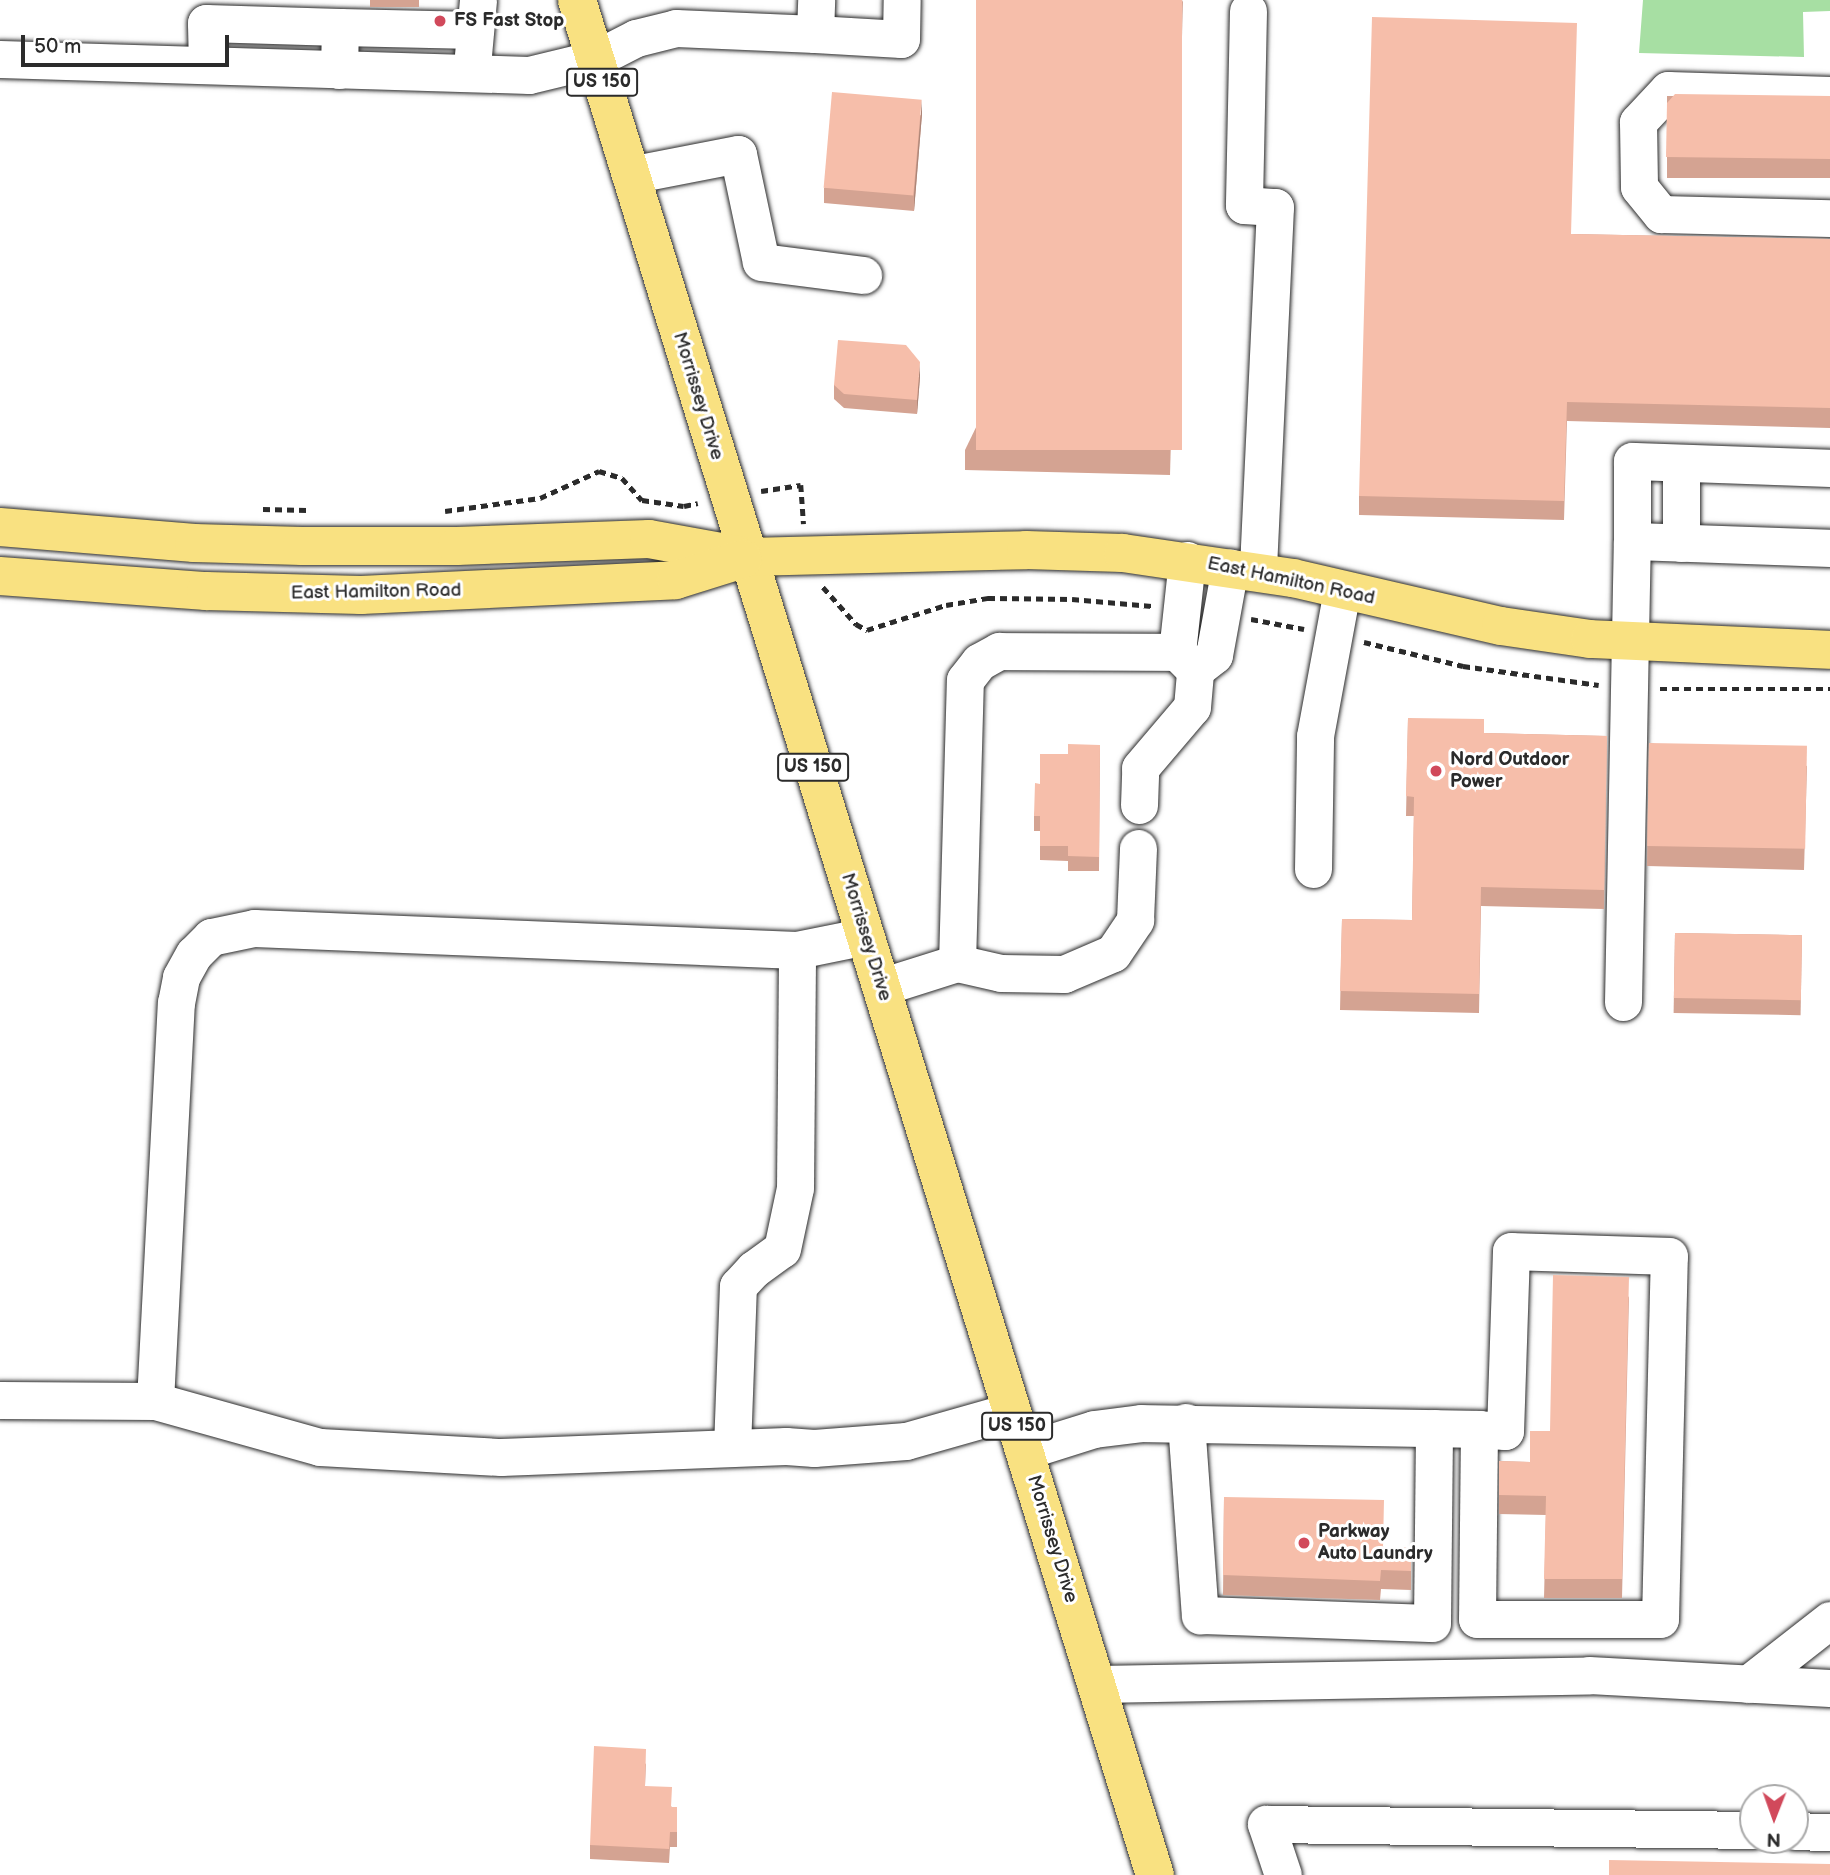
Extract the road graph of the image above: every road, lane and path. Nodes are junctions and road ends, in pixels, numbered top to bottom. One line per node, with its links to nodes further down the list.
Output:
1 (577, 0): 8 (main road, Morrissey Drive / US 150)
2 (902, 0): 5 (lane)
3 (1248, 11): 24 (lane)
4 (459, 15): 6 (lane); 11 (lane)
5 (816, 17): 8 (lane)
6 (340, 27): 9 (lane); 10 (lane)
7 (0, 59): 9 (lane)
8 (595, 59): 11 (lane); 13 (main road, Morrissey Drive / US 150)
9 (208, 65): 10 (lane)
10 (340, 70): 11 (lane)
11 (472, 73)
12 (1830, 95): 14 (lane)
13 (630, 175): 15 (lane); 22 (main road, Morrissey Drive / US 150)
14 (1830, 218)
15 (863, 275)
16 (1681, 463): 17 (lane); 19 (lane); 20 (lane)
17 (1830, 468)
18 (0, 527): 22 (main road, East Hamilton Road)
19 (1632, 541): 20 (lane); 27 (lane)
20 (1681, 543): 21 (lane)
21 (1830, 548)
22 (748, 557): 23 (main road, East Hamilton Road); 25 (main road, East Hamilton Road); 33 (main road, Morrissey Drive / US 150)
23 (1187, 561): 24 (main road, East Hamilton Road); 29 (lane)
24 (1244, 570): 26 (main road, East Hamilton Road); 29 (lane)
25 (0, 576)
26 (1342, 591): 27 (main road, East Hamilton Road); 32 (lane)
27 (1629, 642): 28 (main road, East Hamilton Road); 37 (lane)
28 (1830, 650)
29 (1186, 661): 30 (lane); 35 (lane)
30 (1139, 805)
31 (1138, 848): 35 (lane)
32 (1313, 869)
33 (866, 936): 34 (lane); 36 (main road, Morrissey Drive / US 150)
34 (797, 950): 39 (lane); 44 (lane)
35 (957, 963): 36 (lane)
36 (881, 987): 40 (main road, Morrissey Drive / US 150)
37 (1623, 1002)
38 (0, 1400): 39 (lane)
39 (155, 1401): 44 (lane)
40 (1012, 1411): 44 (lane); 45 (main road, Morrissey Drive / US 150)
41 (1186, 1422): 42 (lane); 42 (lane); 45 (lane)
42 (1434, 1428): 43 (lane)
43 (1479, 1429): 43 (lane)
44 (732, 1448)
45 (1024, 1451): 47 (main road, Morrissey Drive / US 150)
46 (1830, 1620): 48 (lane)
47 (1097, 1684): 48 (lane); 53 (main road, Morrissey Drive / US 150)
48 (1748, 1684): 49 (lane)
49 (1830, 1688)
50 (1739, 1830): 54 (lane)
51 (1809, 1831): 52 (lane)
52 (1830, 1832)
53 (1155, 1875)
54 (1283, 1875)

